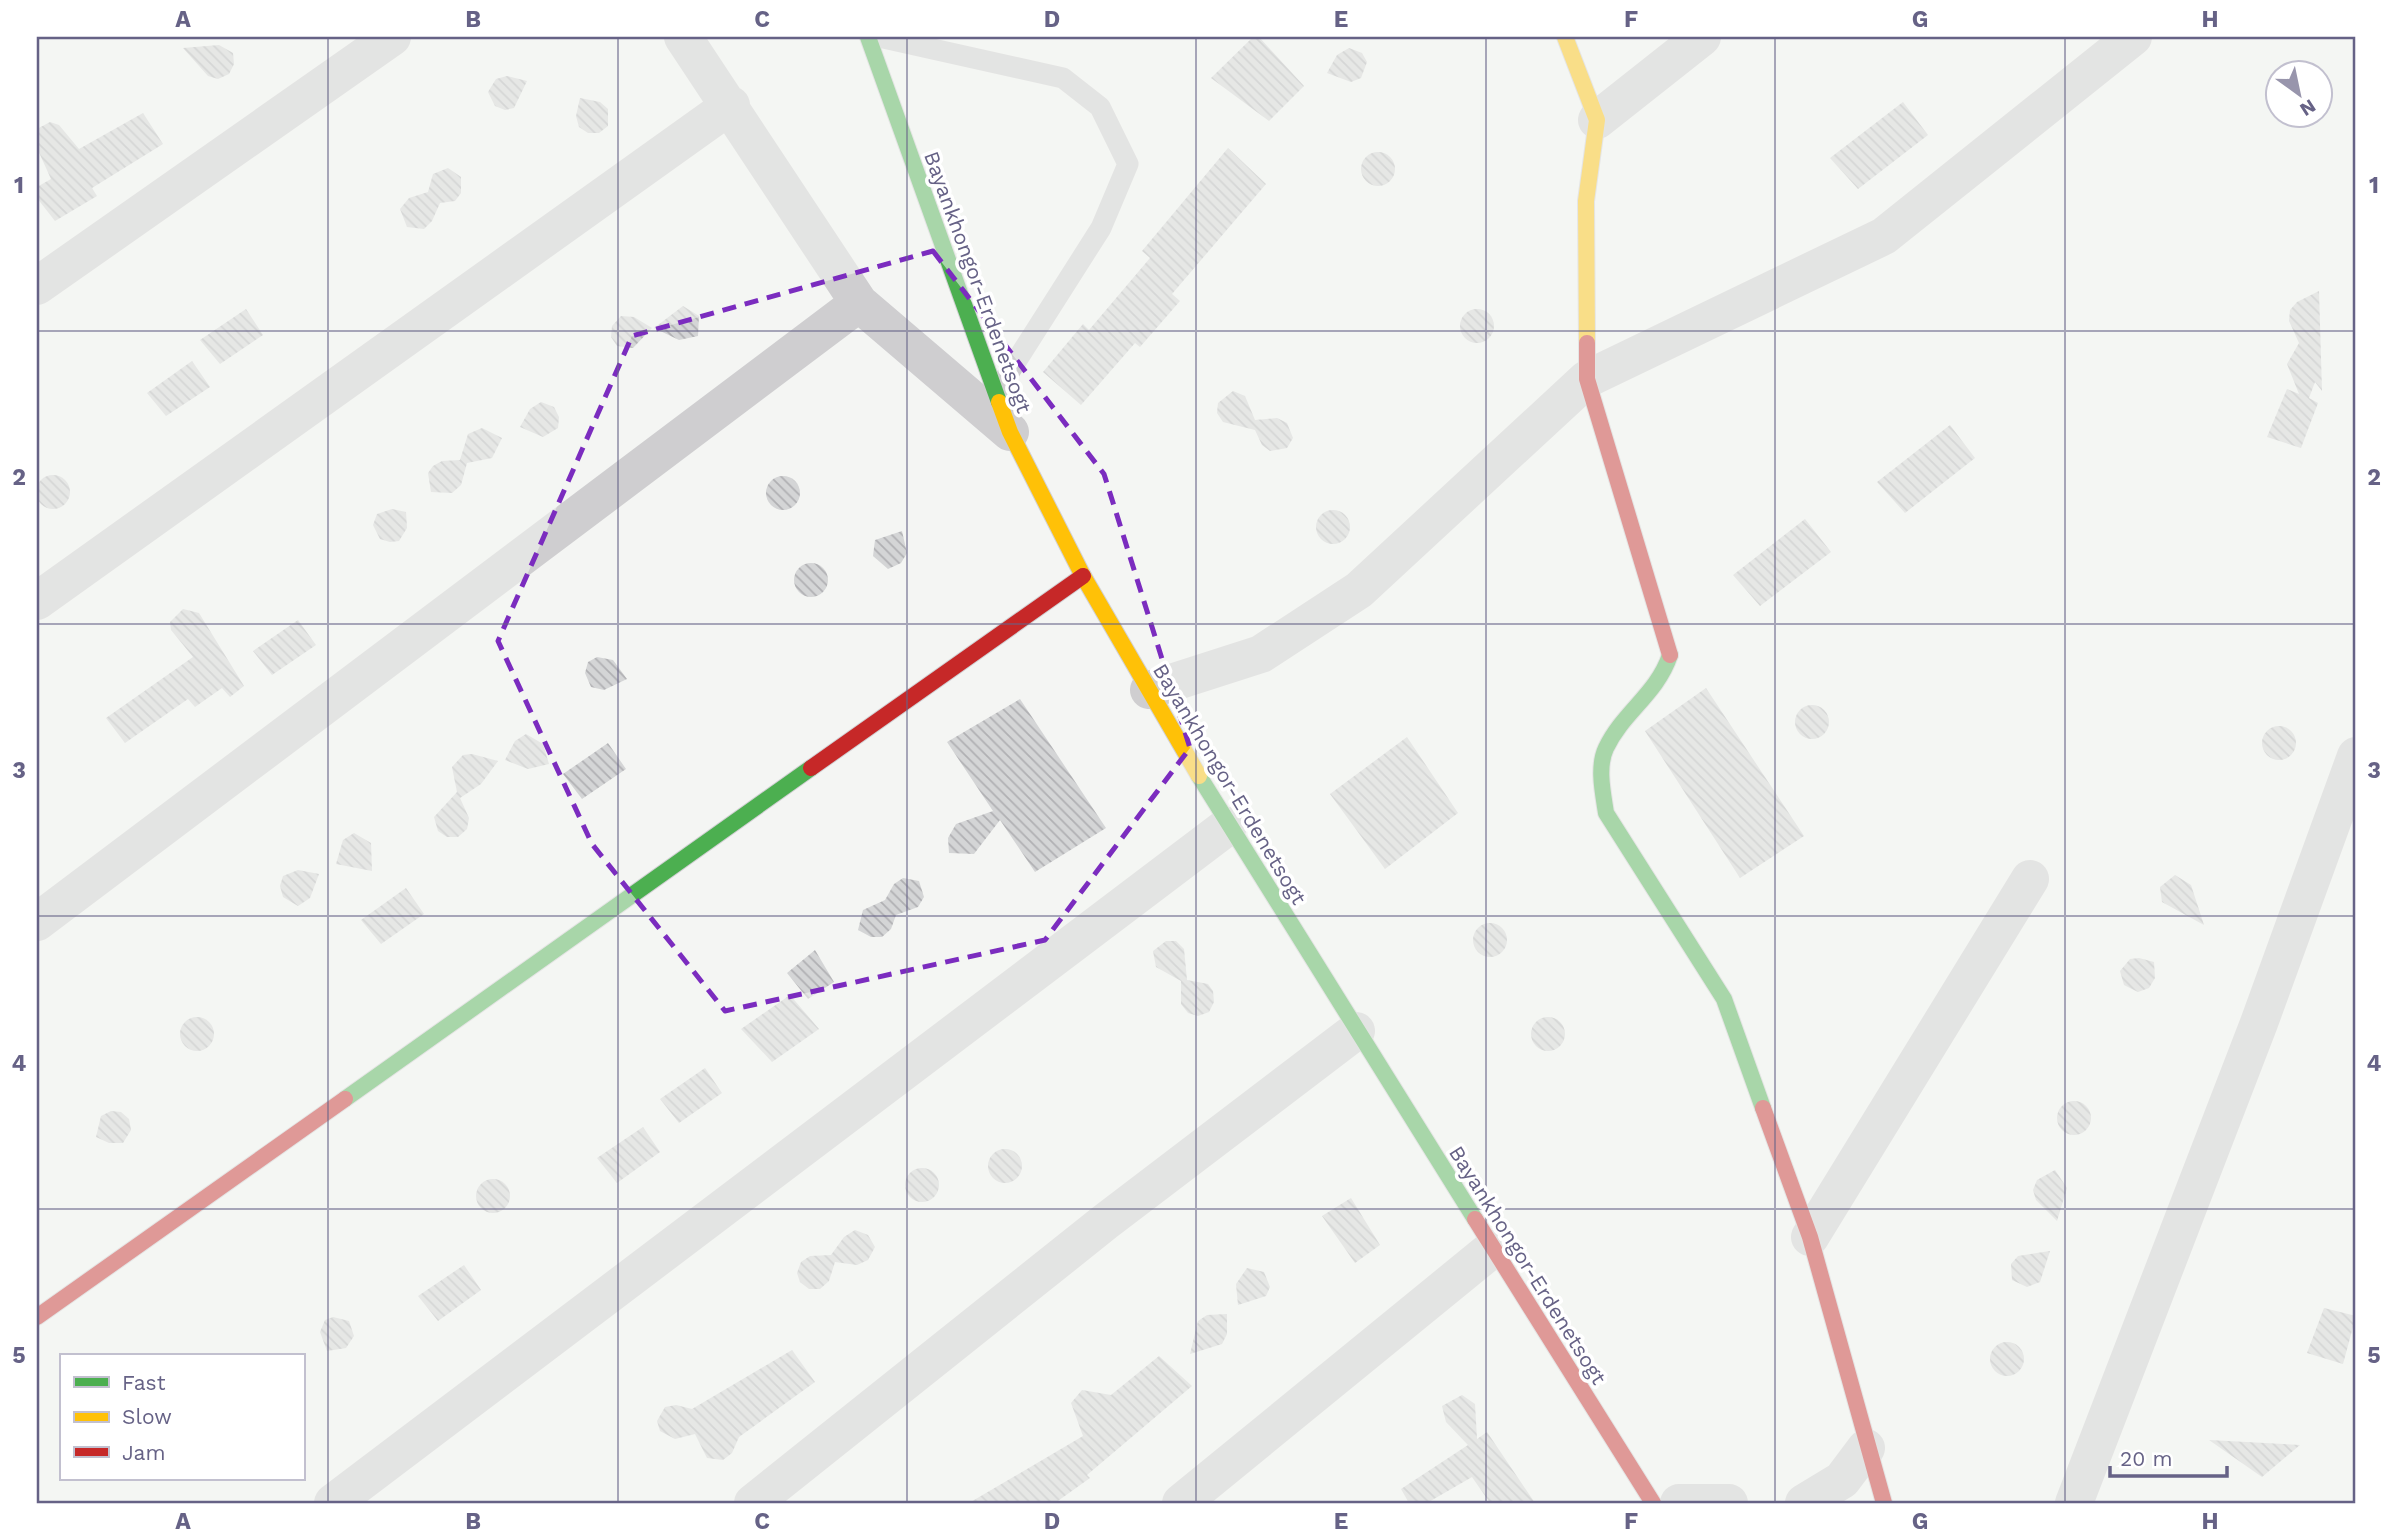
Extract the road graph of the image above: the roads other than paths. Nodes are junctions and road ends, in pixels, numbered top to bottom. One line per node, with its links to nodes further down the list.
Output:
1 (392, 37): 10 (street)
2 (683, 37): 8 (street)
3 (868, 37): 13 (street, Bayankhongor-Erdenetsogt)
4 (878, 37): 13 (lane)
5 (1566, 37): 9 (street)
6 (1702, 37): 9 (street)
7 (2133, 37): 12 (street)
8 (731, 105): 11 (street); 16 (street)
9 (1597, 120): 12 (street)
10 (37, 286)
11 (859, 303): 14 (street); 21 (street)
12 (1587, 379): 17 (street); 23 (street)
13 (996, 393): 14 (street, Bayankhongor-Erdenetsogt)
14 (1010, 432): 15 (street, Bayankhongor-Erdenetsogt)
15 (1083, 576): 17 (street, Bayankhongor-Erdenetsogt); 25 (street)
16 (37, 601)
17 (1149, 690): 19 (street, Bayankhongor-Erdenetsogt)
18 (2356, 756): 35 (street)
19 (1228, 826): 22 (street, Bayankhongor-Erdenetsogt); 27 (street)
20 (2030, 878): 23 (street)
21 (37, 922)
22 (1356, 1031): 24 (street, Bayankhongor-Erdenetsogt); 28 (street)
23 (1810, 1237): 26 (street)
24 (1492, 1249): 29 (street); 30 (street, Bayankhongor-Erdenetsogt)
25 (37, 1317)
26 (1866, 1448): 33 (street); 34 (street)
27 (333, 1503)
28 (753, 1503)
29 (1181, 1503)
30 (1653, 1503)
31 (1679, 1503): 32 (street)
32 (1729, 1503)
33 (1804, 1503)
34 (1884, 1503)
35 (2074, 1503)

